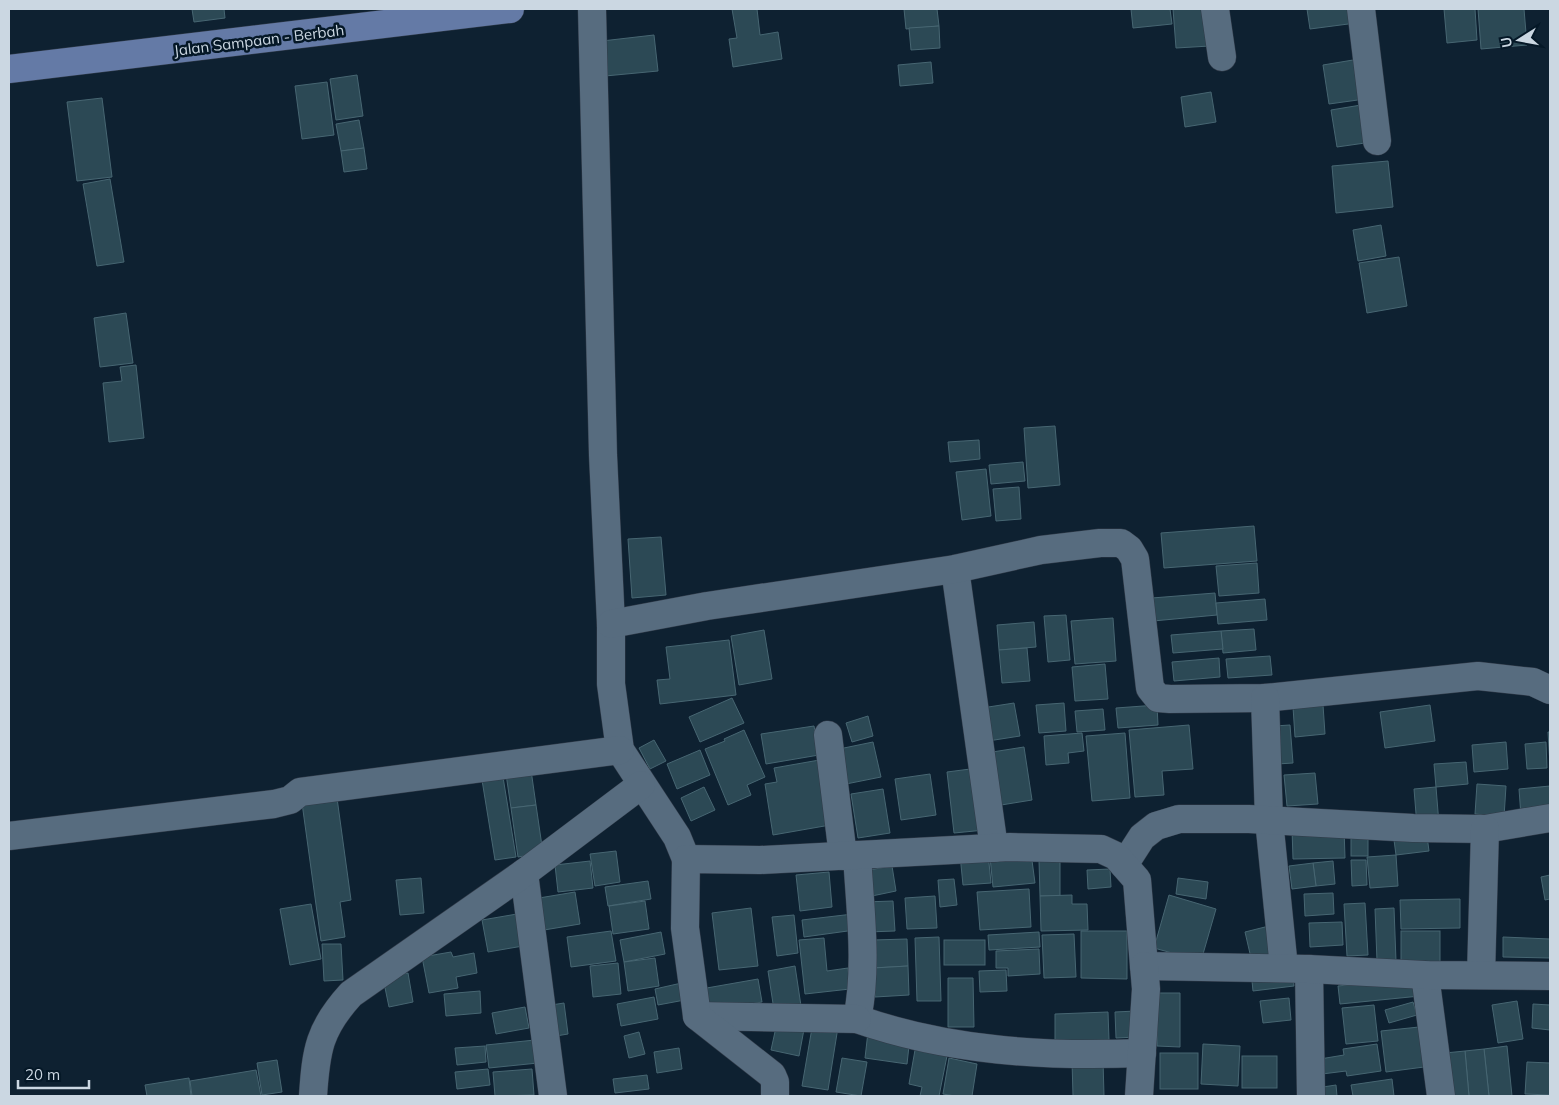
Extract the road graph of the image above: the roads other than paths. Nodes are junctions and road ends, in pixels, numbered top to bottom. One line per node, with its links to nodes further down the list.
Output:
1 (510, 9): 6 (main road, Jalan Sampaan - Berbah)
2 (592, 9): 9 (street)
3 (1215, 9): 5 (street)
4 (1361, 9): 7 (street)
5 (1222, 57)
6 (9, 69)
7 (1378, 141)
8 (955, 569): 9 (street); 11 (street); 19 (street)
9 (611, 624): 13 (street)
10 (1550, 690): 11 (street)
11 (1264, 698): 16 (street)
12 (828, 735): 20 (street)
13 (620, 750): 14 (street); 18 (street)
14 (641, 785): 21 (street); 23 (street)
15 (1550, 818): 17 (street)
16 (1268, 820): 17 (street); 22 (street); 25 (street)
17 (1485, 829): 27 (street)
18 (9, 836)
19 (994, 848): 20 (street); 22 (street)
20 (850, 855): 21 (street); 30 (street)
21 (686, 859): 29 (street)
22 (1124, 865): 24 (street)
23 (524, 873): 32 (street); 33 (street)
24 (1144, 966): 25 (street); 31 (street)
25 (1296, 968): 26 (street); 36 (street)
26 (1424, 975): 27 (street); 37 (street)
27 (1481, 975): 28 (street)
28 (1550, 976)
29 (697, 1016): 30 (street); 34 (street)
30 (857, 1019): 31 (street)
31 (1142, 1053): 35 (street)
32 (313, 1096)
33 (554, 1096)
34 (776, 1096)
35 (1139, 1096)
36 (1311, 1096)
37 (1441, 1096)

